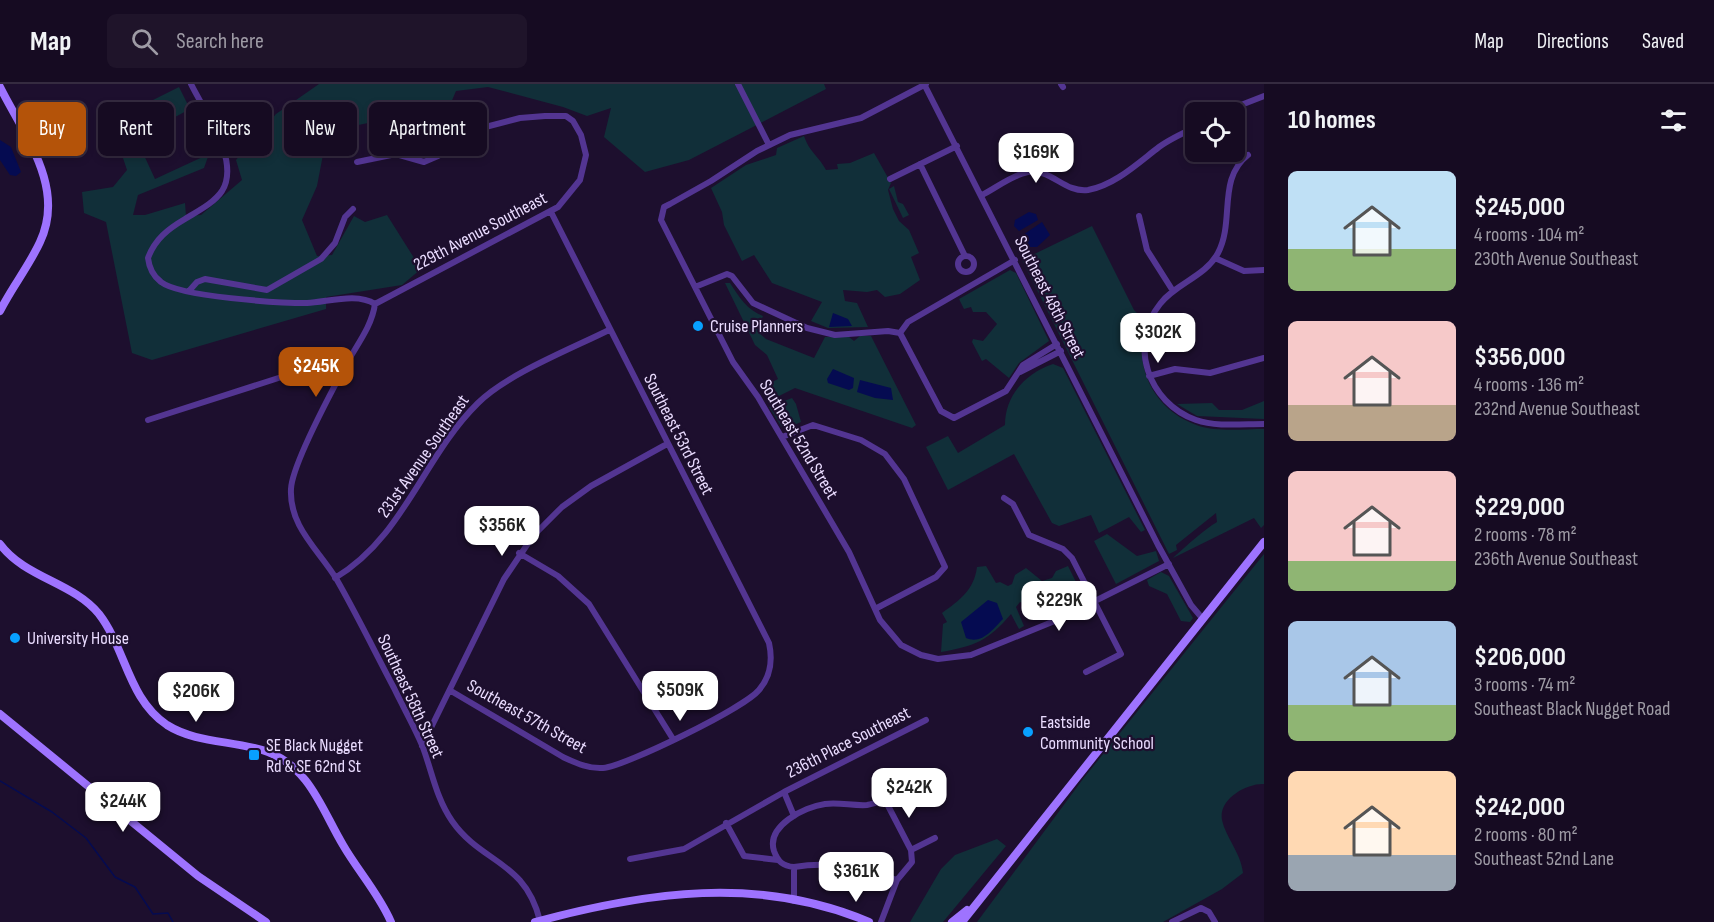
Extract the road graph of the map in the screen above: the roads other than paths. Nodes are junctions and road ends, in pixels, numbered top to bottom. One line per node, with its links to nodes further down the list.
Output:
1 (191, 84): 23 (street)
2 (738, 84): 8 (street)
3 (925, 84): 8 (street); 9 (street, Southeast 48th Street)
4 (0, 87): 26 (main road)
5 (1264, 96): 6 (street)
6 (1245, 104)
7 (1185, 133): 14 (street)
8 (769, 145): 22 (street, Southeast 52nd Street)
9 (957, 146): 12 (street); 14 (street, Southeast 48th Street)
10 (1248, 155): 19 (street)
11 (357, 162): 16 (street, 229th Avenue Southeast)
12 (920, 164): 13 (street); 18 (street)
13 (890, 179)
14 (982, 195): 20 (street, Southeast 48th Street)
15 (353, 209): 23 (street)
16 (551, 212): 25 (street, 229th Avenue Southeast); 27 (street, Southeast 53rd Street)
17 (1139, 216): 24 (street)
18 (965, 256)
19 (1215, 258): 21 (street); 24 (street)
20 (1015, 260): 28 (street); 29 (street, Southeast 48th Street)
21 (1264, 270)
22 (695, 287): 28 (street); 35 (street, Southeast 52nd Street)
23 (189, 291): 25 (street)
24 (1173, 291): 32 (street)
25 (375, 304): 31 (street)
26 (0, 311)
27 (609, 330): 36 (street, Southeast 53rd Street); 42 (street, 231st Avenue Southeast)
28 (900, 333): 29 (street)
29 (1059, 348): 41 (street, Southeast 48th Street)
30 (1264, 358): 32 (street)
31 (345, 366): 33 (street); 42 (street, Southeast 58th Street)
32 (1149, 375): 34 (street)
33 (148, 420)
34 (1264, 424)
35 (782, 437): 44 (street, Southeast 52nd Street); 44 (street)
36 (668, 444): 40 (street); 50 (street, Southeast 53rd Street)
37 (1004, 498): 43 (street)
38 (1264, 542): 45 (main road)
39 (0, 544): 68 (main road)
40 (519, 553): 47 (street); 50 (street)
41 (1169, 564): 43 (street); 45 (street, Southeast 48th Street)
42 (335, 578): 51 (street, Southeast 58th Street)
43 (1095, 602): 44 (street, Southeast 52nd Street); 46 (street)
44 (875, 609)
45 (1202, 618): 64 (main road)
46 (1086, 672)
47 (451, 691): 50 (street, Southeast 57th Street); 51 (street)
48 (0, 714): 67 (main road)
49 (926, 720): 53 (street, 236th Place Southeast)
50 (673, 739)
51 (422, 746): 66 (street, Southeast 58th Street)
52 (909, 785): 54 (street)
53 (784, 792): 55 (street, 236th Place Southeast); 56 (street, 236th Place Southeast)
54 (884, 798): 55 (street); 58 (street)
55 (794, 816): 60 (street)
56 (726, 823): 59 (street, 236th Place Southeast); 60 (street)
57 (935, 838): 58 (street)
58 (912, 850): 62 (street)
59 (630, 859)
60 (778, 860): 61 (street)
61 (794, 867): 62 (street); 63 (street)
62 (897, 880): 71 (street)
63 (794, 900): 65 (main road); 66 (main road)
64 (977, 902): 72 (main road); 73 (main road)
65 (833, 911): 69 (main road); 70 (main road)
66 (537, 921)
67 (266, 922)
68 (391, 922)
69 (853, 922)
70 (869, 922)
71 (882, 922)
72 (952, 922)
73 (962, 922)
74 (1172, 922): 75 (street)
75 (1215, 922)

